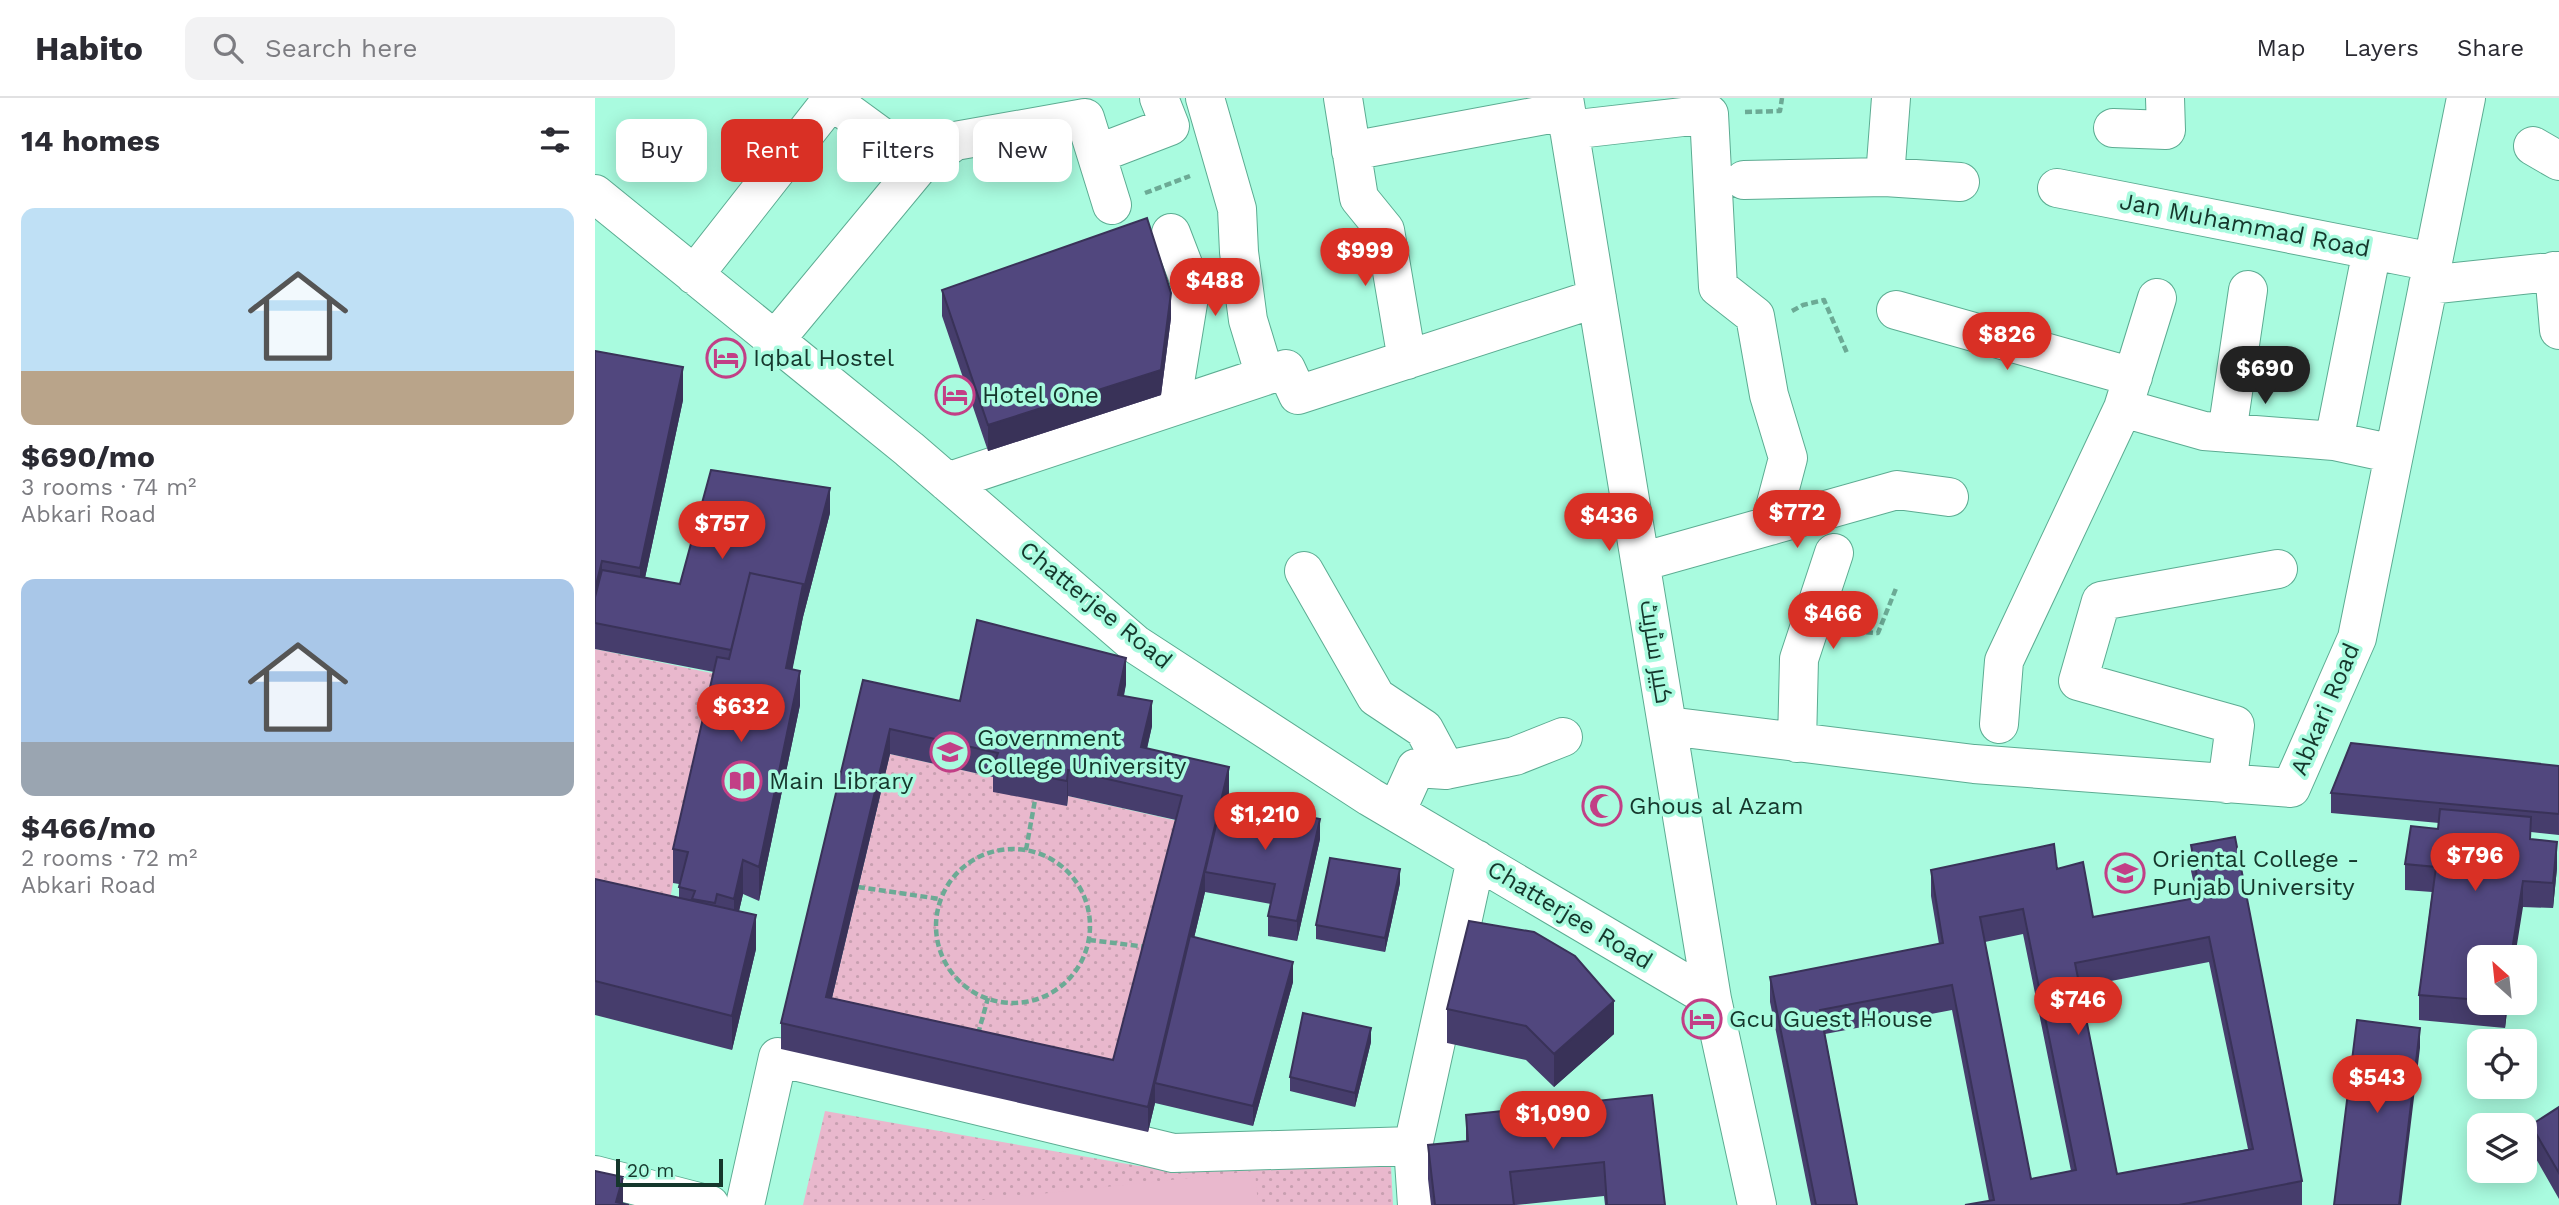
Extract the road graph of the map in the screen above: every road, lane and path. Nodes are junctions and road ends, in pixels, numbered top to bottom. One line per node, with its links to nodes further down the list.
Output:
1 (1159, 98): 15 (street)
2 (1205, 98): 16 (street)
3 (1343, 98): 14 (street)
4 (1781, 98): 10 (path)
5 (1891, 98): 17 (street)
6 (2165, 98): 12 (street)
7 (2466, 98): 27 (street, Abkari Road)
8 (832, 99): 11 (street); 28 (street)
9 (1566, 113): 10 (street); 14 (street); 30 (street, کبیر سٹریٹ)
10 (1709, 114): 34 (street)
11 (859, 119)
12 (2113, 128)
13 (959, 140): 15 (street)
14 (1351, 150): 37 (street)
15 (1097, 154): 23 (street)
16 (1224, 163): 23 (path); 38 (street)
17 (1885, 177): 18 (street); 20 (street)
18 (1744, 180)
19 (905, 182): 35 (street)
20 (1960, 182)
21 (2057, 188): 25 (street, Jan Muhammad Road)
22 (595, 194): 28 (street, Chatterjee Road)
23 (1112, 205)
24 (1171, 233): 40 (street)
25 (2372, 250): 27 (street, Jan Muhammad Road); 42 (street)
26 (2557, 271): 27 (street, Jan Muhammad Road); 33 (street)
27 (2431, 274): 43 (street, Abkari Road)
28 (694, 275): 35 (street, Chatterjee Road)
29 (2248, 290): 41 (street)
30 (1597, 298): 37 (street); 48 (street, کبیر سٹریٹ)
31 (2157, 298): 39 (street)
32 (1896, 310): 39 (street)
33 (2559, 330)
34 (1758, 331): 36 (path); 46 (street)
35 (775, 340): 44 (street, Chatterjee Road)
36 (1847, 353)
37 (1407, 360): 38 (street)
38 (1265, 376): 40 (street)
39 (2128, 393): 41 (street); 53 (street)
40 (1171, 407): 44 (street)
41 (2227, 433): 42 (street)
42 (2334, 441): 43 (street)
43 (2394, 454): 58 (street, Abkari Road)
44 (947, 482): 60 (street, Chatterjee Road)
45 (1949, 496): 46 (street)
46 (1770, 526): 48 (street)
47 (1834, 553): 52 (street)
48 (1641, 562): 54 (street, کبیر سٹریٹ)
49 (2278, 569): 58 (street)
50 (1304, 571): 57 (street)
51 (1897, 586): 52 (path)
52 (1810, 628): 56 (street)
53 (1999, 724)
54 (1668, 726): 56 (street, Abkari Road); 68 (street, کبیر سٹریٹ)
55 (1563, 737): 57 (street)
56 (1797, 743): 58 (street, Abkari Road)
57 (1446, 770): 60 (street)
58 (2227, 784)
59 (1035, 800): 61 (path)
60 (1396, 812): 62 (street, Chatterjee Road)
61 (1027, 850): 64 (path); 65 (path)
62 (1476, 859): 68 (street, Chatterjee Road); 70 (street)
63 (858, 887): 64 (path)
64 (940, 899): 67 (path)
65 (1089, 940): 66 (path); 67 (path)
66 (1149, 948)
67 (988, 998): 69 (path)
68 (1712, 999): 75 (street, کبیر سٹریٹ)
69 (975, 1043)
70 (1413, 1146): 73 (street); 74 (street)
71 (595, 1174): 72 (street)
72 (710, 1205)
73 (745, 1205)
74 (1417, 1205)
75 (1757, 1205)

